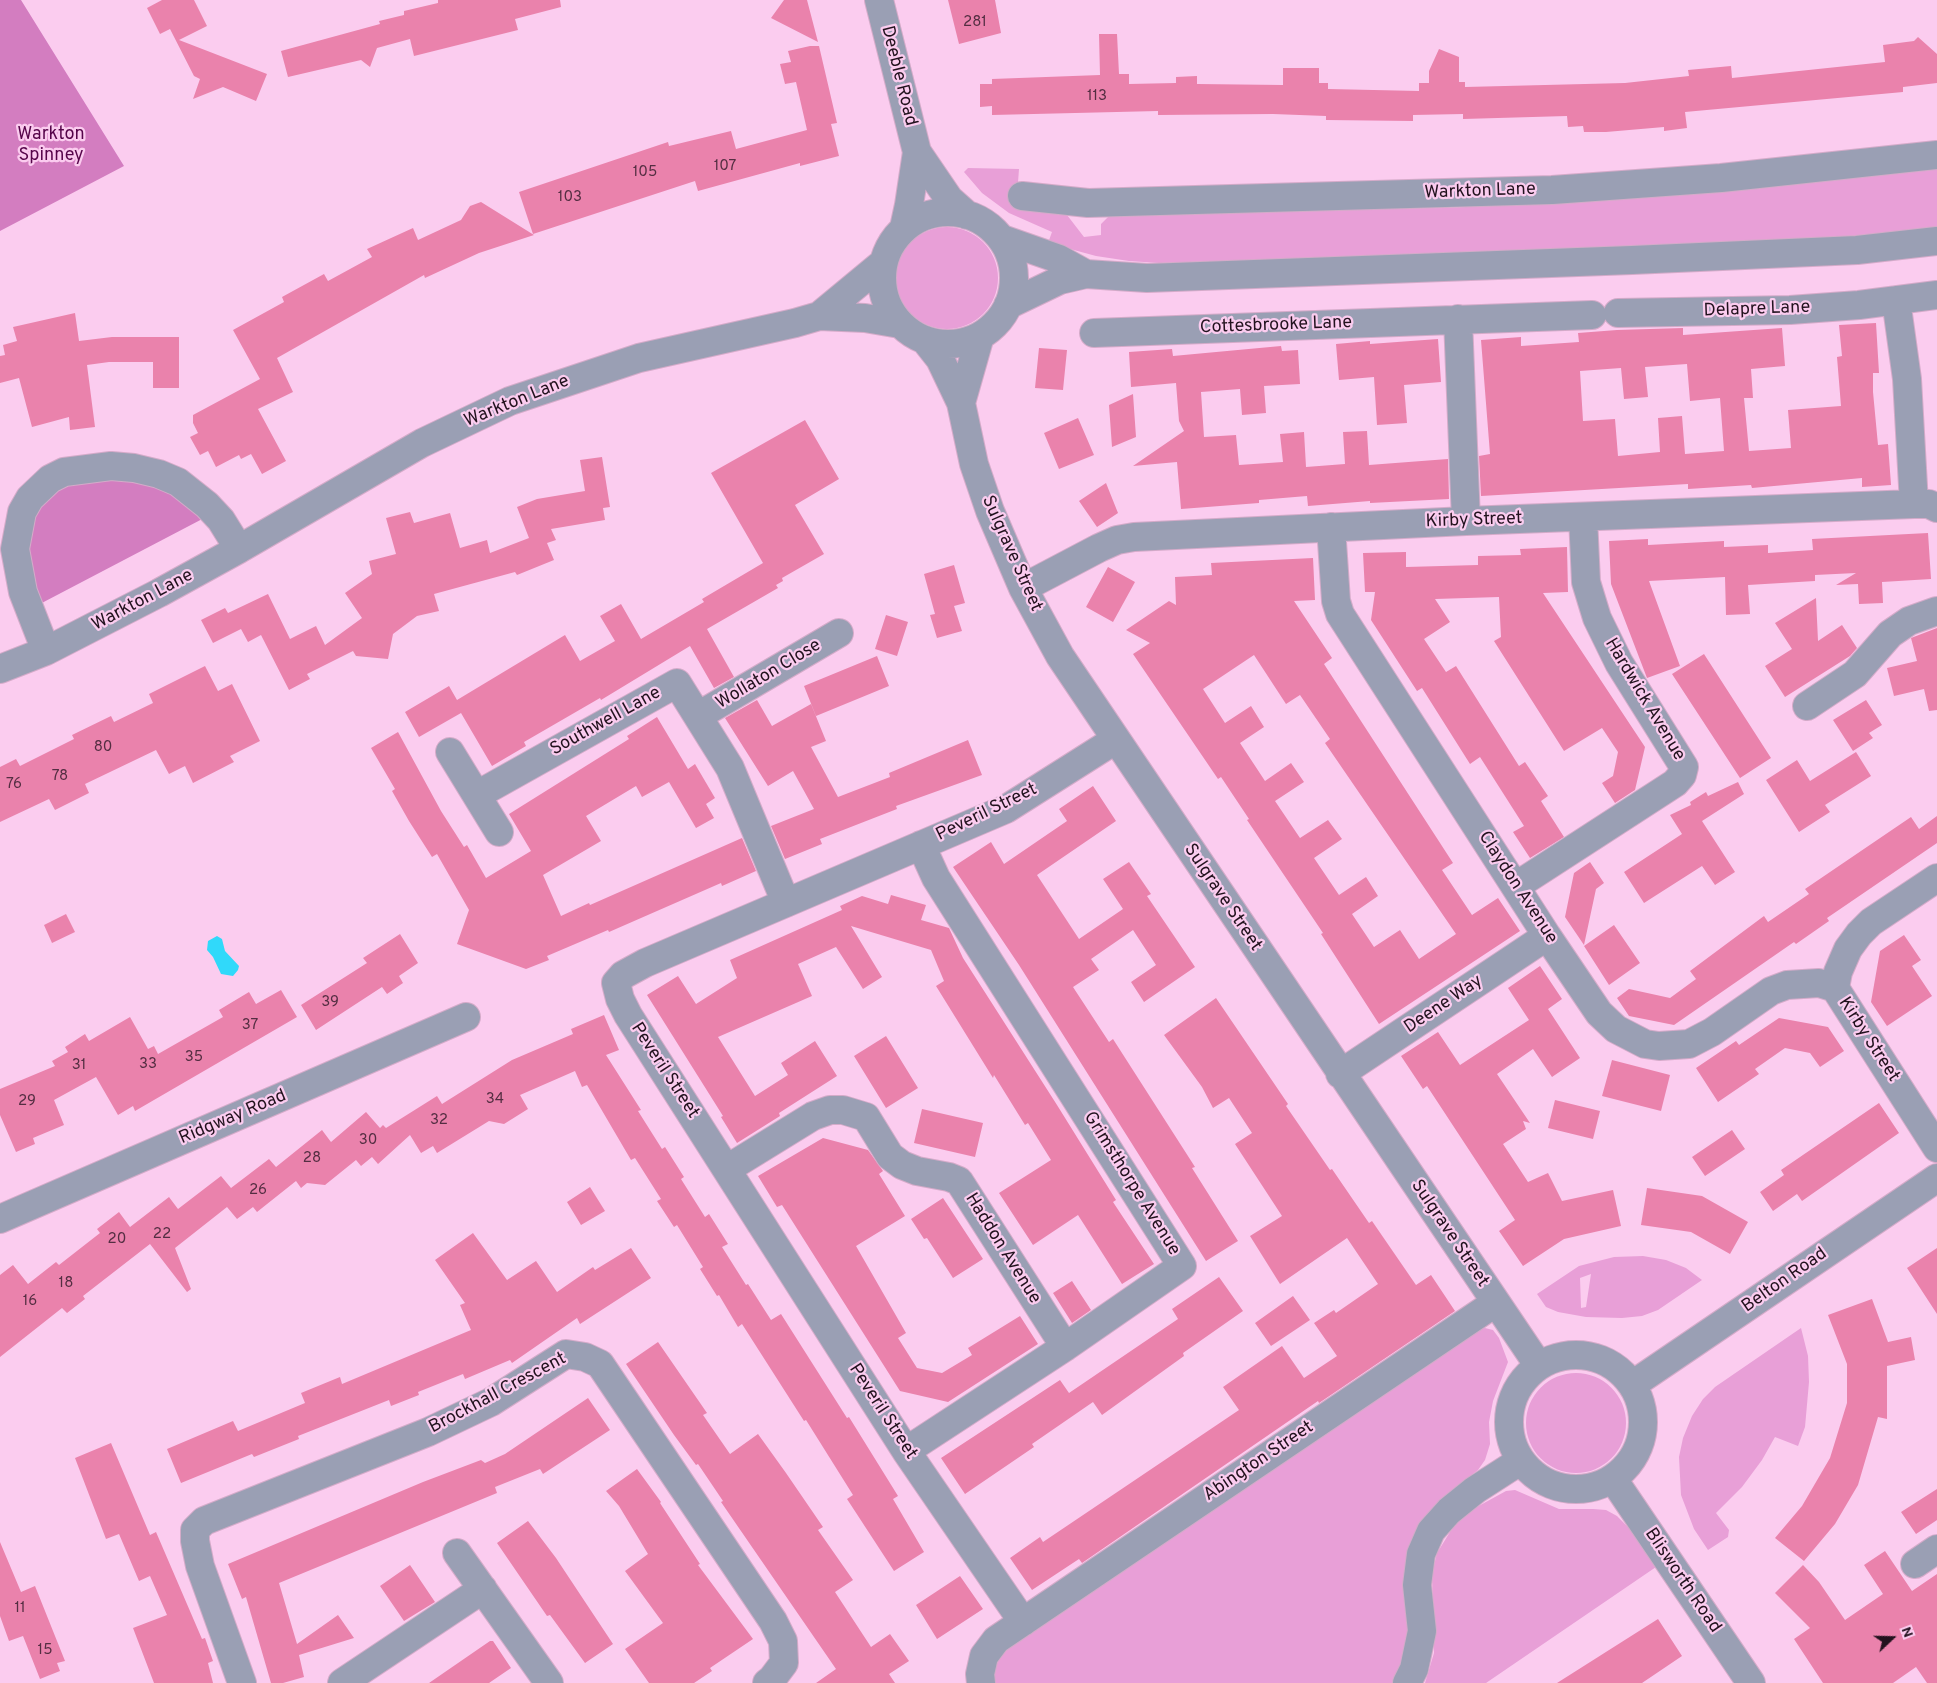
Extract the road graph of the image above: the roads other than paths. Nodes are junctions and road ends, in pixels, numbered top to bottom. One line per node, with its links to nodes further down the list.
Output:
1 (879, 0): 2 (street, Deeble Road)
2 (917, 152): 5 (street, Deeble Road); 6 (street, Deeble Road)
3 (1937, 155): 4 (street, Warkton Lane)
4 (1022, 196)
5 (967, 215): 6 (street); 7 (street)
6 (904, 228): 9 (street)
7 (1002, 239): 10 (street); 13 (street)
8 (1937, 241): 10 (street)
9 (883, 263): 15 (street, Warkton Lane); 17 (street)
10 (1086, 274): 13 (street)
11 (1937, 295): 12 (street, Delapre Lane)
12 (1896, 300): 14 (street, Delapre Lane); 22 (street)
13 (1008, 305): 19 (street)
14 (1605, 314): 16 (street, Cottesbrooke Lane)
15 (819, 316): 17 (street, Warkton Lane); 26 (street, Warkton Lane)
16 (1458, 319): 18 (street, Cottesbrooke Lane); 24 (street)
17 (900, 324): 20 (street)
18 (1094, 333)
19 (980, 336): 20 (street); 21 (street, Sulgrave Street)
20 (925, 340): 21 (street, Sulgrave Street)
21 (962, 403): 27 (street, Sulgrave Street)
22 (1925, 506): 23 (street, Kirby Street)
23 (1583, 517): 24 (street, Kirby Street); 40 (street, Hardwick Avenue)
24 (1466, 521): 25 (street, Kirby Street)
25 (1332, 527): 27 (street, Kirby Street); 40 (street, Claydon Avenue)
26 (239, 549): 30 (street, Warkton Lane); 30 (street)
27 (1023, 588): 34 (street, Sulgrave Street)
28 (1937, 611): 32 (street)
29 (839, 633): 33 (street, Wollaton Close)
30 (46, 651): 31 (street, Warkton Lane)
31 (0, 669)
32 (1807, 706)
33 (698, 716): 36 (street, Southwell Lane); 41 (street, Southwell Lane)
34 (1115, 740): 38 (street, Peveril Street); 45 (street, Sulgrave Street)
35 (450, 752): 36 (street)
36 (477, 795): 37 (street)
37 (499, 832)
38 (921, 845): 41 (street, Peveril Street); 51 (street, Grimsthorpe Avenue)
39 (1937, 878): 43 (street, Kirby Street)
40 (1516, 886): 42 (street, Claydon Avenue)
41 (786, 903): 47 (street, Peveril Street)
42 (1547, 936): 43 (street, Claydon Avenue); 45 (street, Deene Way)
43 (1835, 988): 46 (street, Kirby Street)
44 (466, 1017): 49 (street, Ridgway Road)
45 (1340, 1074): 50 (street, Sulgrave Street)
46 (1937, 1148)
47 (727, 1169): 51 (street, Haddon Avenue); 54 (street, Peveril Street)
48 (1937, 1178): 53 (street, Belton Road)
49 (0, 1219)
50 (1495, 1303): 52 (street, Sulgrave Street); 61 (street, Abington Street)
51 (1065, 1347): 54 (street, Grimsthorpe Avenue)
52 (1539, 1366): 53 (street); 55 (street)
53 (1632, 1385): 56 (street)
54 (906, 1451): 61 (street, Peveril Street)
55 (1520, 1461): 56 (street); 67 (street)
56 (1614, 1479): 68 (street, Blisworth Road)
57 (1937, 1549): 59 (street)
58 (457, 1553): 60 (street)
59 (1915, 1564)
60 (483, 1589): 63 (street); 64 (street)
61 (1024, 1622): 66 (street, Abington Street)
62 (242, 1683): 65 (street, Brockhall Crescent)
63 (342, 1683)
64 (549, 1683)
65 (767, 1683)
66 (981, 1683)
67 (1406, 1683)
68 (1751, 1683)

